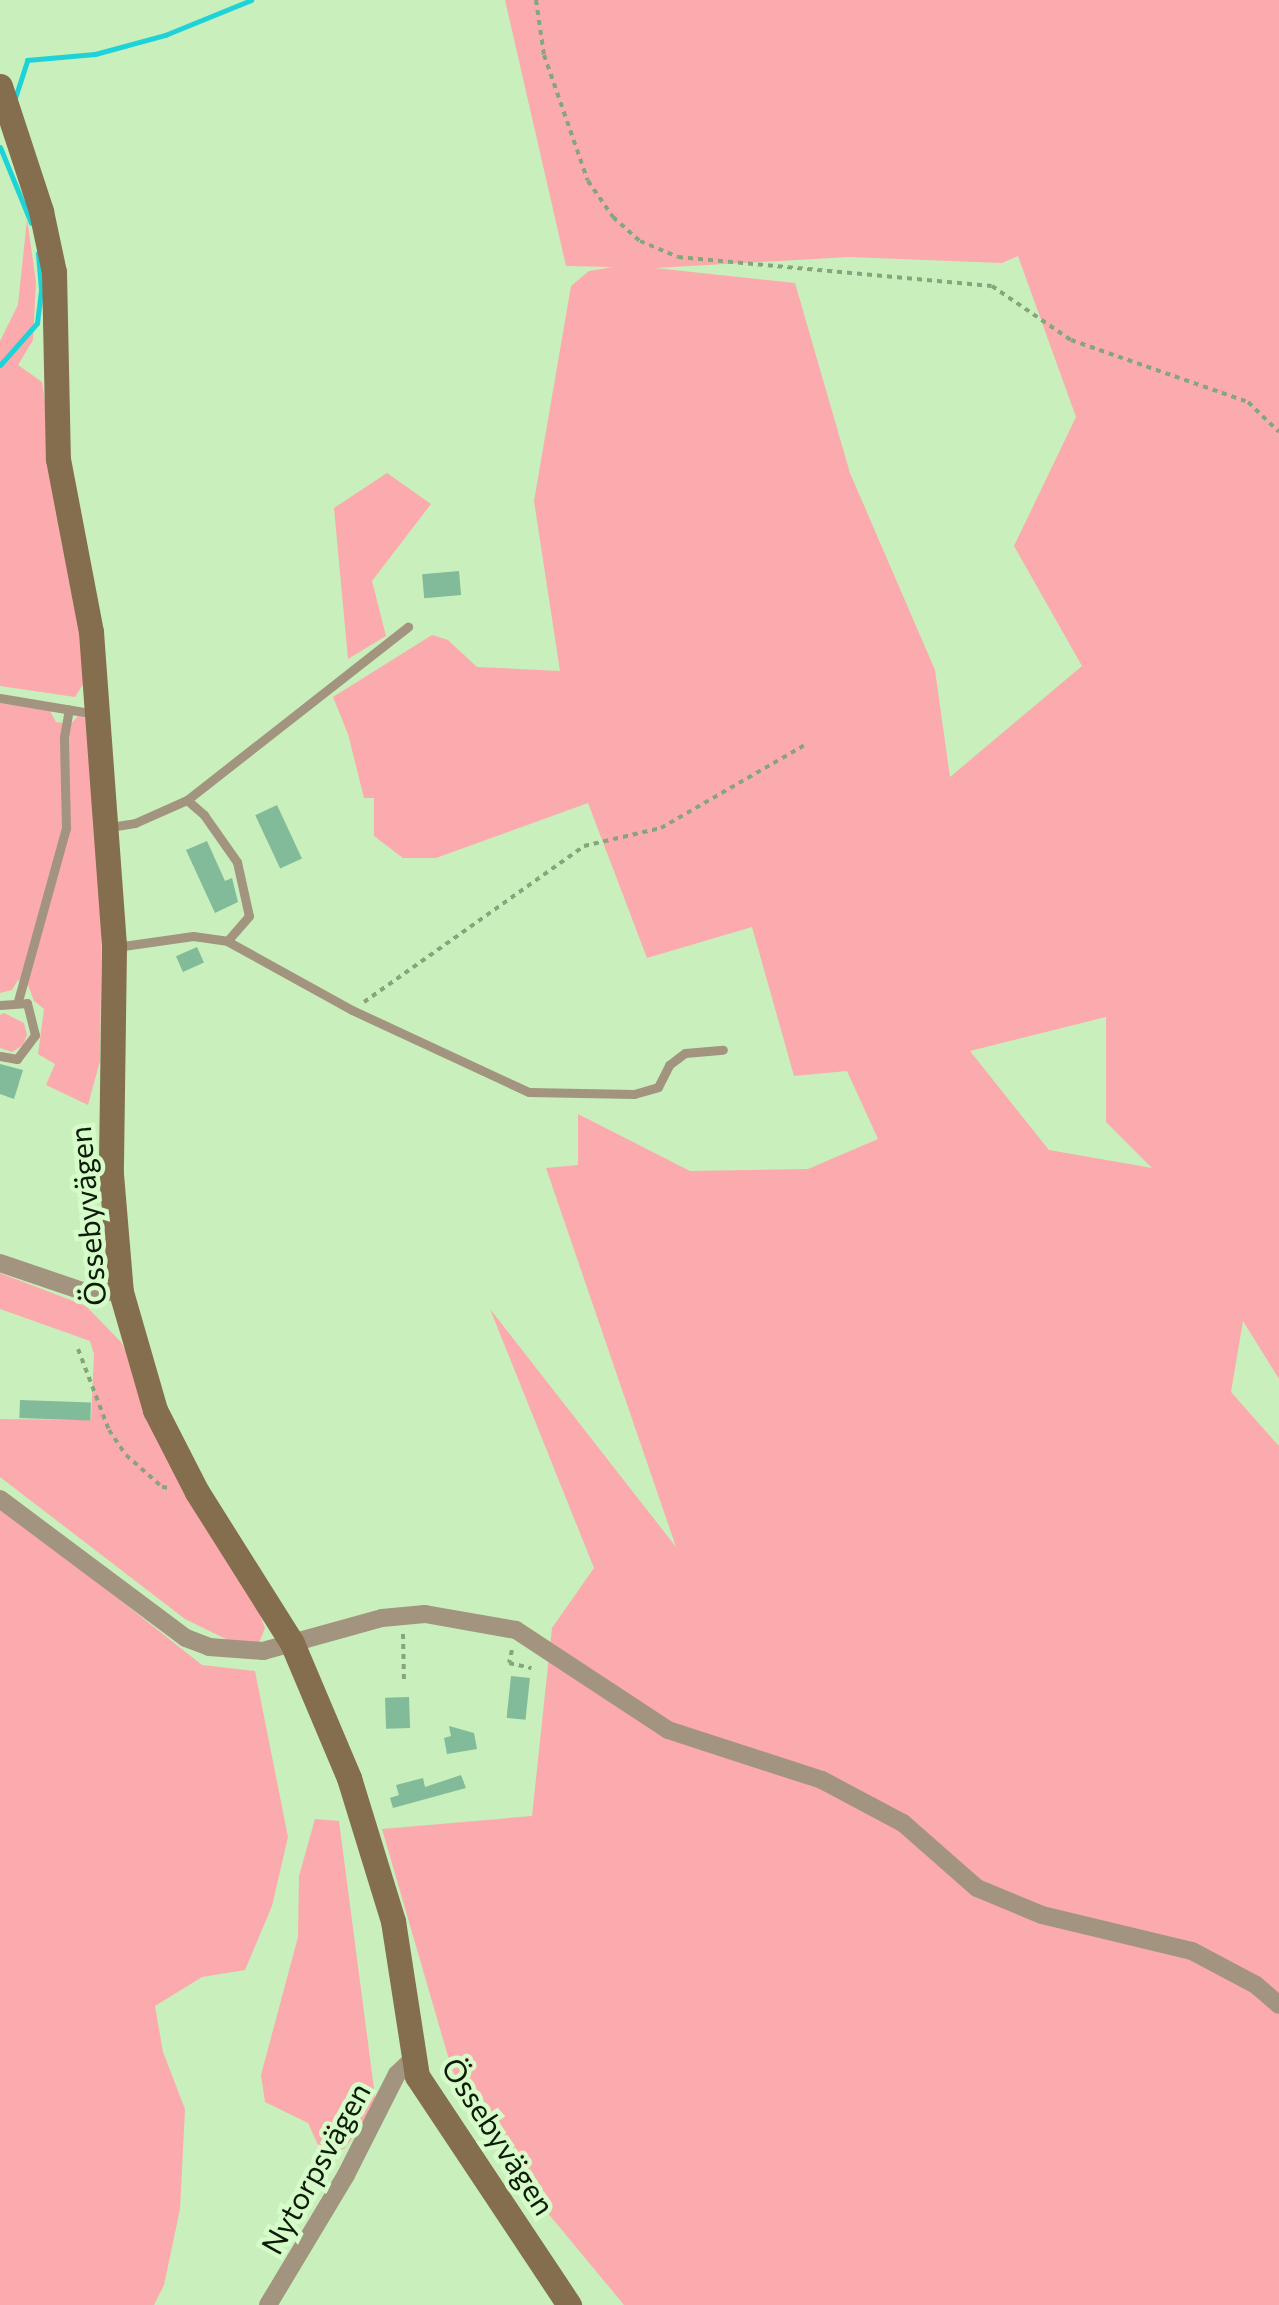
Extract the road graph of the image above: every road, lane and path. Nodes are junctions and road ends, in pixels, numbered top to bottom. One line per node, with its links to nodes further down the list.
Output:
1 (536, 0): 3 (path)
2 (5, 106): 7 (street, Össebyvägen)
3 (1279, 432)
4 (408, 628): 9 (lane)
5 (0, 698): 6 (lane)
6 (69, 708): 7 (lane); 13 (lane)
7 (97, 714): 10 (street, Össebyvägen)
8 (805, 746): 15 (path)
9 (187, 800): 10 (lane); 11 (lane)
10 (107, 827): 12 (street, Össebyvägen)
11 (227, 942): 12 (lane); 15 (lane)
12 (114, 947): 19 (street, Össebyvägen)
13 (18, 1001): 14 (lane); 17 (lane)
14 (0, 1005)
15 (352, 1010): 16 (lane)
16 (723, 1050)
17 (0, 1056)
18 (0, 1263): 19 (street)
19 (122, 1292): 25 (street, Össebyvägen)
20 (78, 1349): 21 (path)
21 (147, 1476)
22 (0, 1499): 25 (street)
23 (402, 1616): 24 (street); 25 (street); 27 (path)
24 (516, 1630): 26 (path); 28 (street)
25 (292, 1643): 29 (street, Össebyvägen)
26 (531, 1668)
27 (404, 1680)
28 (1279, 2005)
29 (412, 2060): 30 (street, Nytorpsvägen); 31 (street, Össebyvägen)
30 (268, 2305)
31 (570, 2305)

